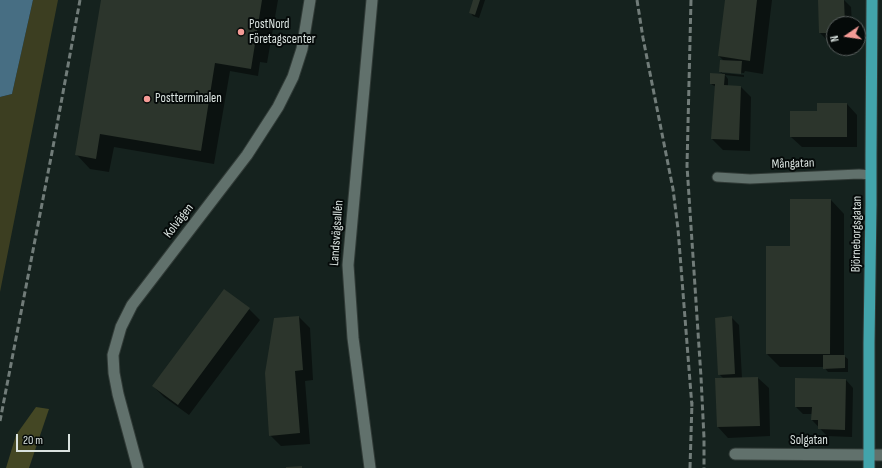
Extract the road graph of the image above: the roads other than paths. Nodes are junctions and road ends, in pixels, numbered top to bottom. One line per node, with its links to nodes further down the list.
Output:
1 (310, 0): 9 (street, Kolvägen)
2 (372, 0): 10 (street, Landsvägsallén)
3 (872, 0): 4 (highway, Björneborgsgatan)
4 (871, 176): 5 (lane, Mångatan); 7 (highway, Björneborgsgatan)
5 (717, 177)
6 (735, 454): 7 (street, Solgatan)
7 (869, 454): 8 (street, Solgatan); 11 (highway, Björneborgsgatan)
8 (882, 455)
9 (138, 468)
10 (370, 468)
11 (869, 468)

